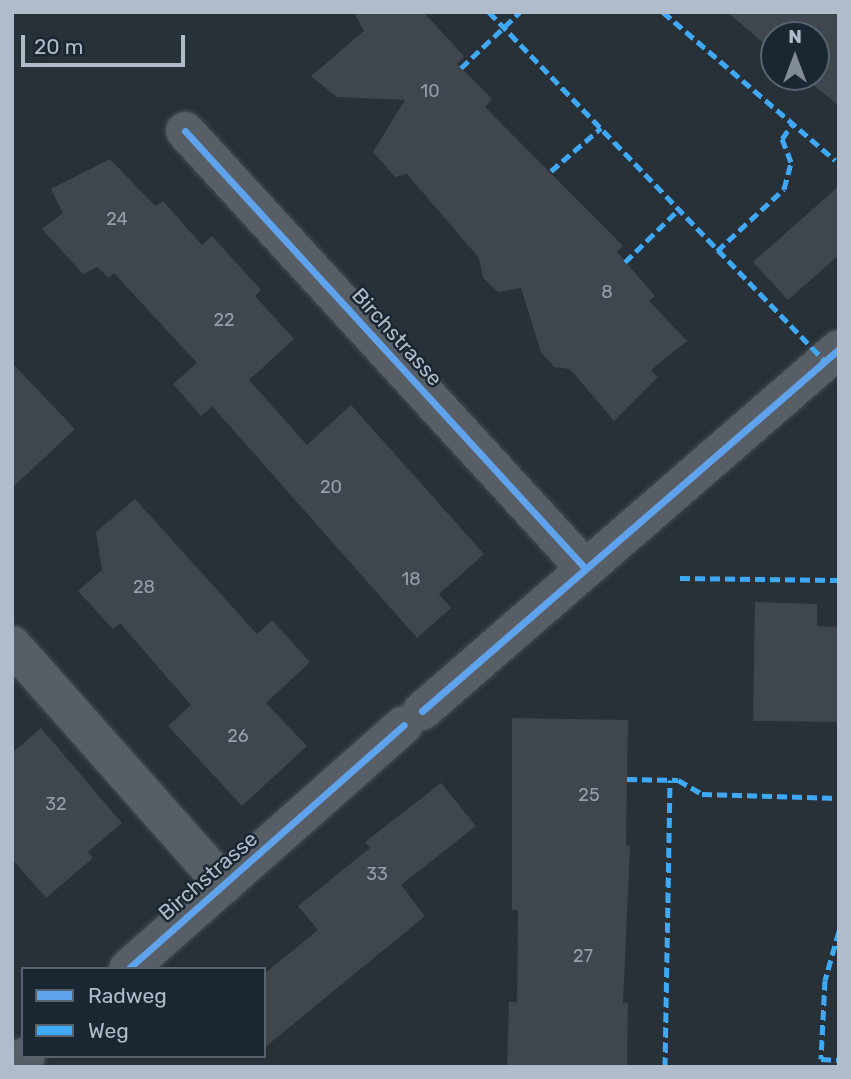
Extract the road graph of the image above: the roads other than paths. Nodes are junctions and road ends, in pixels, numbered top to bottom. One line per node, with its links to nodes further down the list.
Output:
1 (185, 131): 3 (street, Birchstrasse)
2 (839, 349): 3 (street, Birchstrasse)
3 (584, 567): 5 (street, Birchstrasse)
4 (12, 645): 5 (street, Birchstrasse)
5 (224, 886): 6 (street, Birchstrasse)
6 (130, 967)

